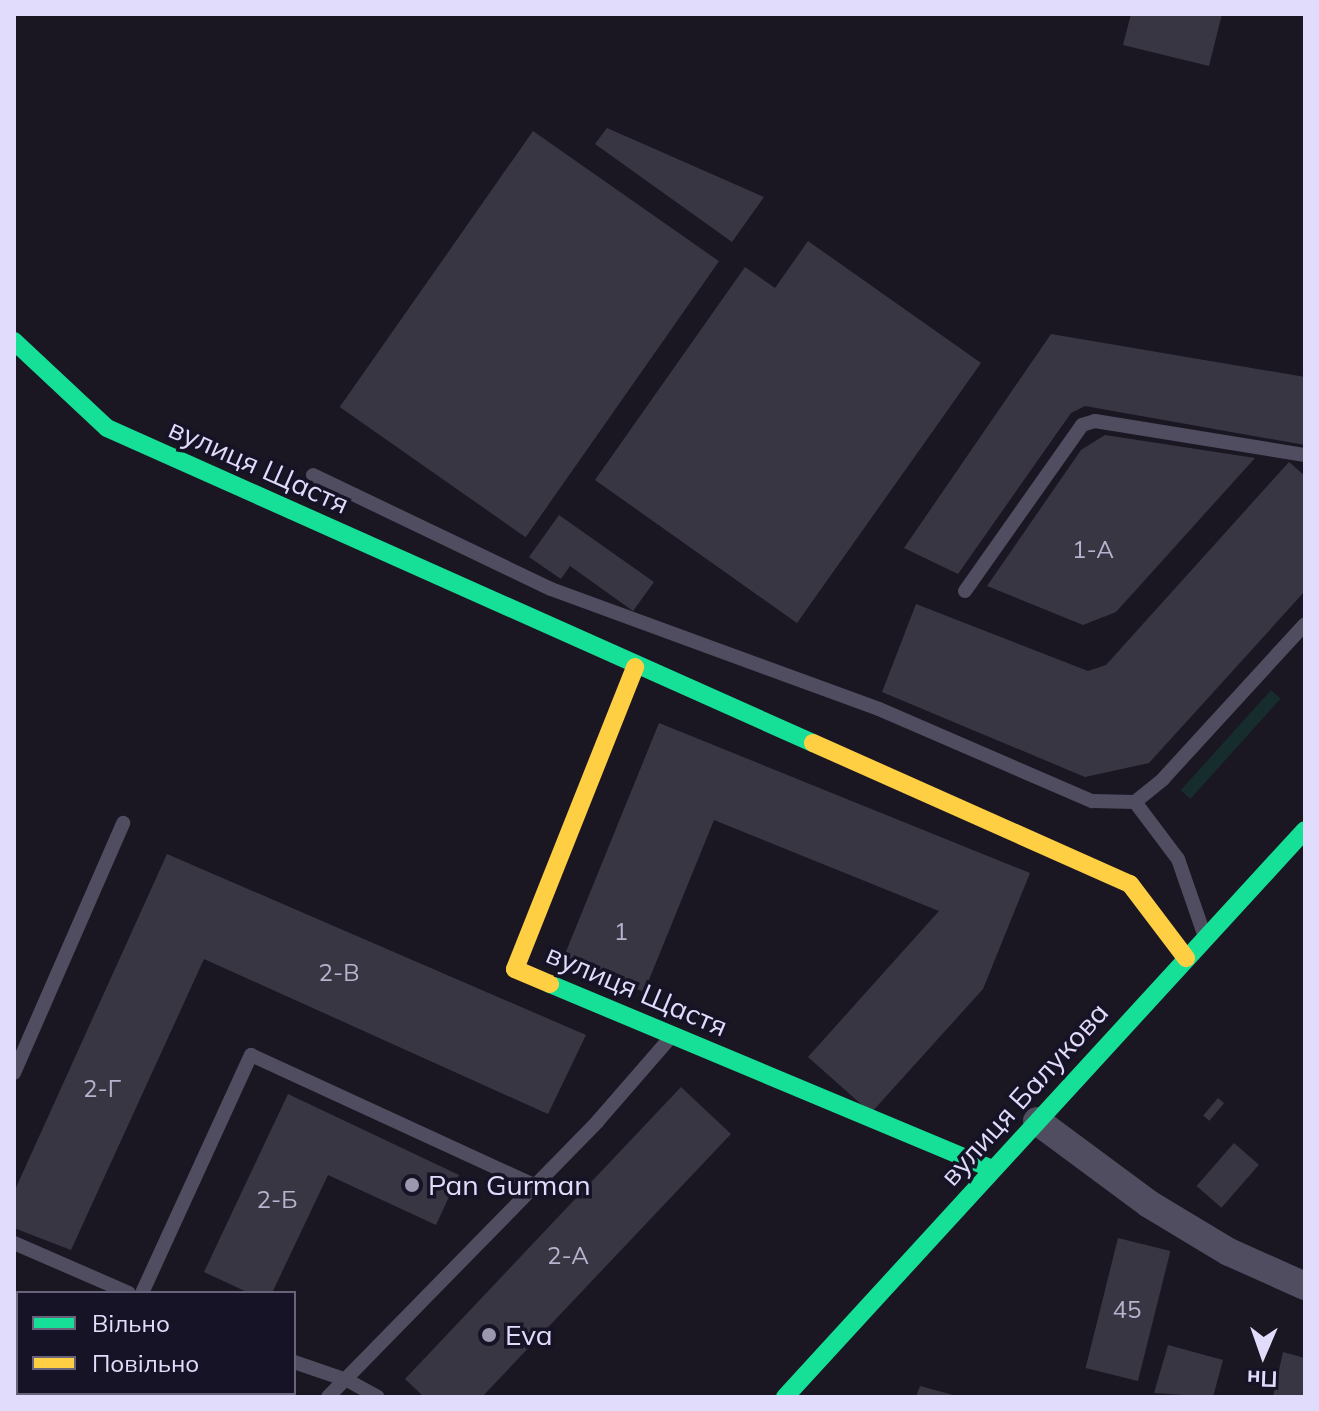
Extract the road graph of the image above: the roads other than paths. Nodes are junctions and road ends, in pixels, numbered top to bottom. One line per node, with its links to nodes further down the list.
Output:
1 (14, 341): 6 (street, вулиця Щастя)
2 (1305, 455): 4 (lane)
3 (313, 475): 7 (lane)
4 (965, 591)
5 (1305, 624): 7 (lane)
6 (635, 667): 11 (street, вулиця Щастя); 12 (street, вулиця Щастя)
7 (1135, 802): 10 (lane)
8 (123, 823): 13 (lane)
9 (1305, 830): 10 (street, вулиця Балукова)
10 (1205, 938): 11 (street, вулиця Балукова)
11 (1186, 958): 14 (street, вулиця Балукова)
12 (673, 1035): 15 (street, вулиця Щастя); 16 (lane)
13 (14, 1073)
14 (1037, 1121): 15 (street, вулиця Балукова); 18 (street)
15 (993, 1169): 25 (street, вулиця Балукова)
16 (536, 1186): 20 (lane); 22 (lane)
17 (14, 1243): 19 (lane)
18 (1305, 1286)
19 (124, 1291)
20 (143, 1291)
21 (296, 1363): 22 (lane)
22 (347, 1380): 23 (lane); 24 (lane)
23 (328, 1397)
24 (378, 1397)
25 (785, 1397)

